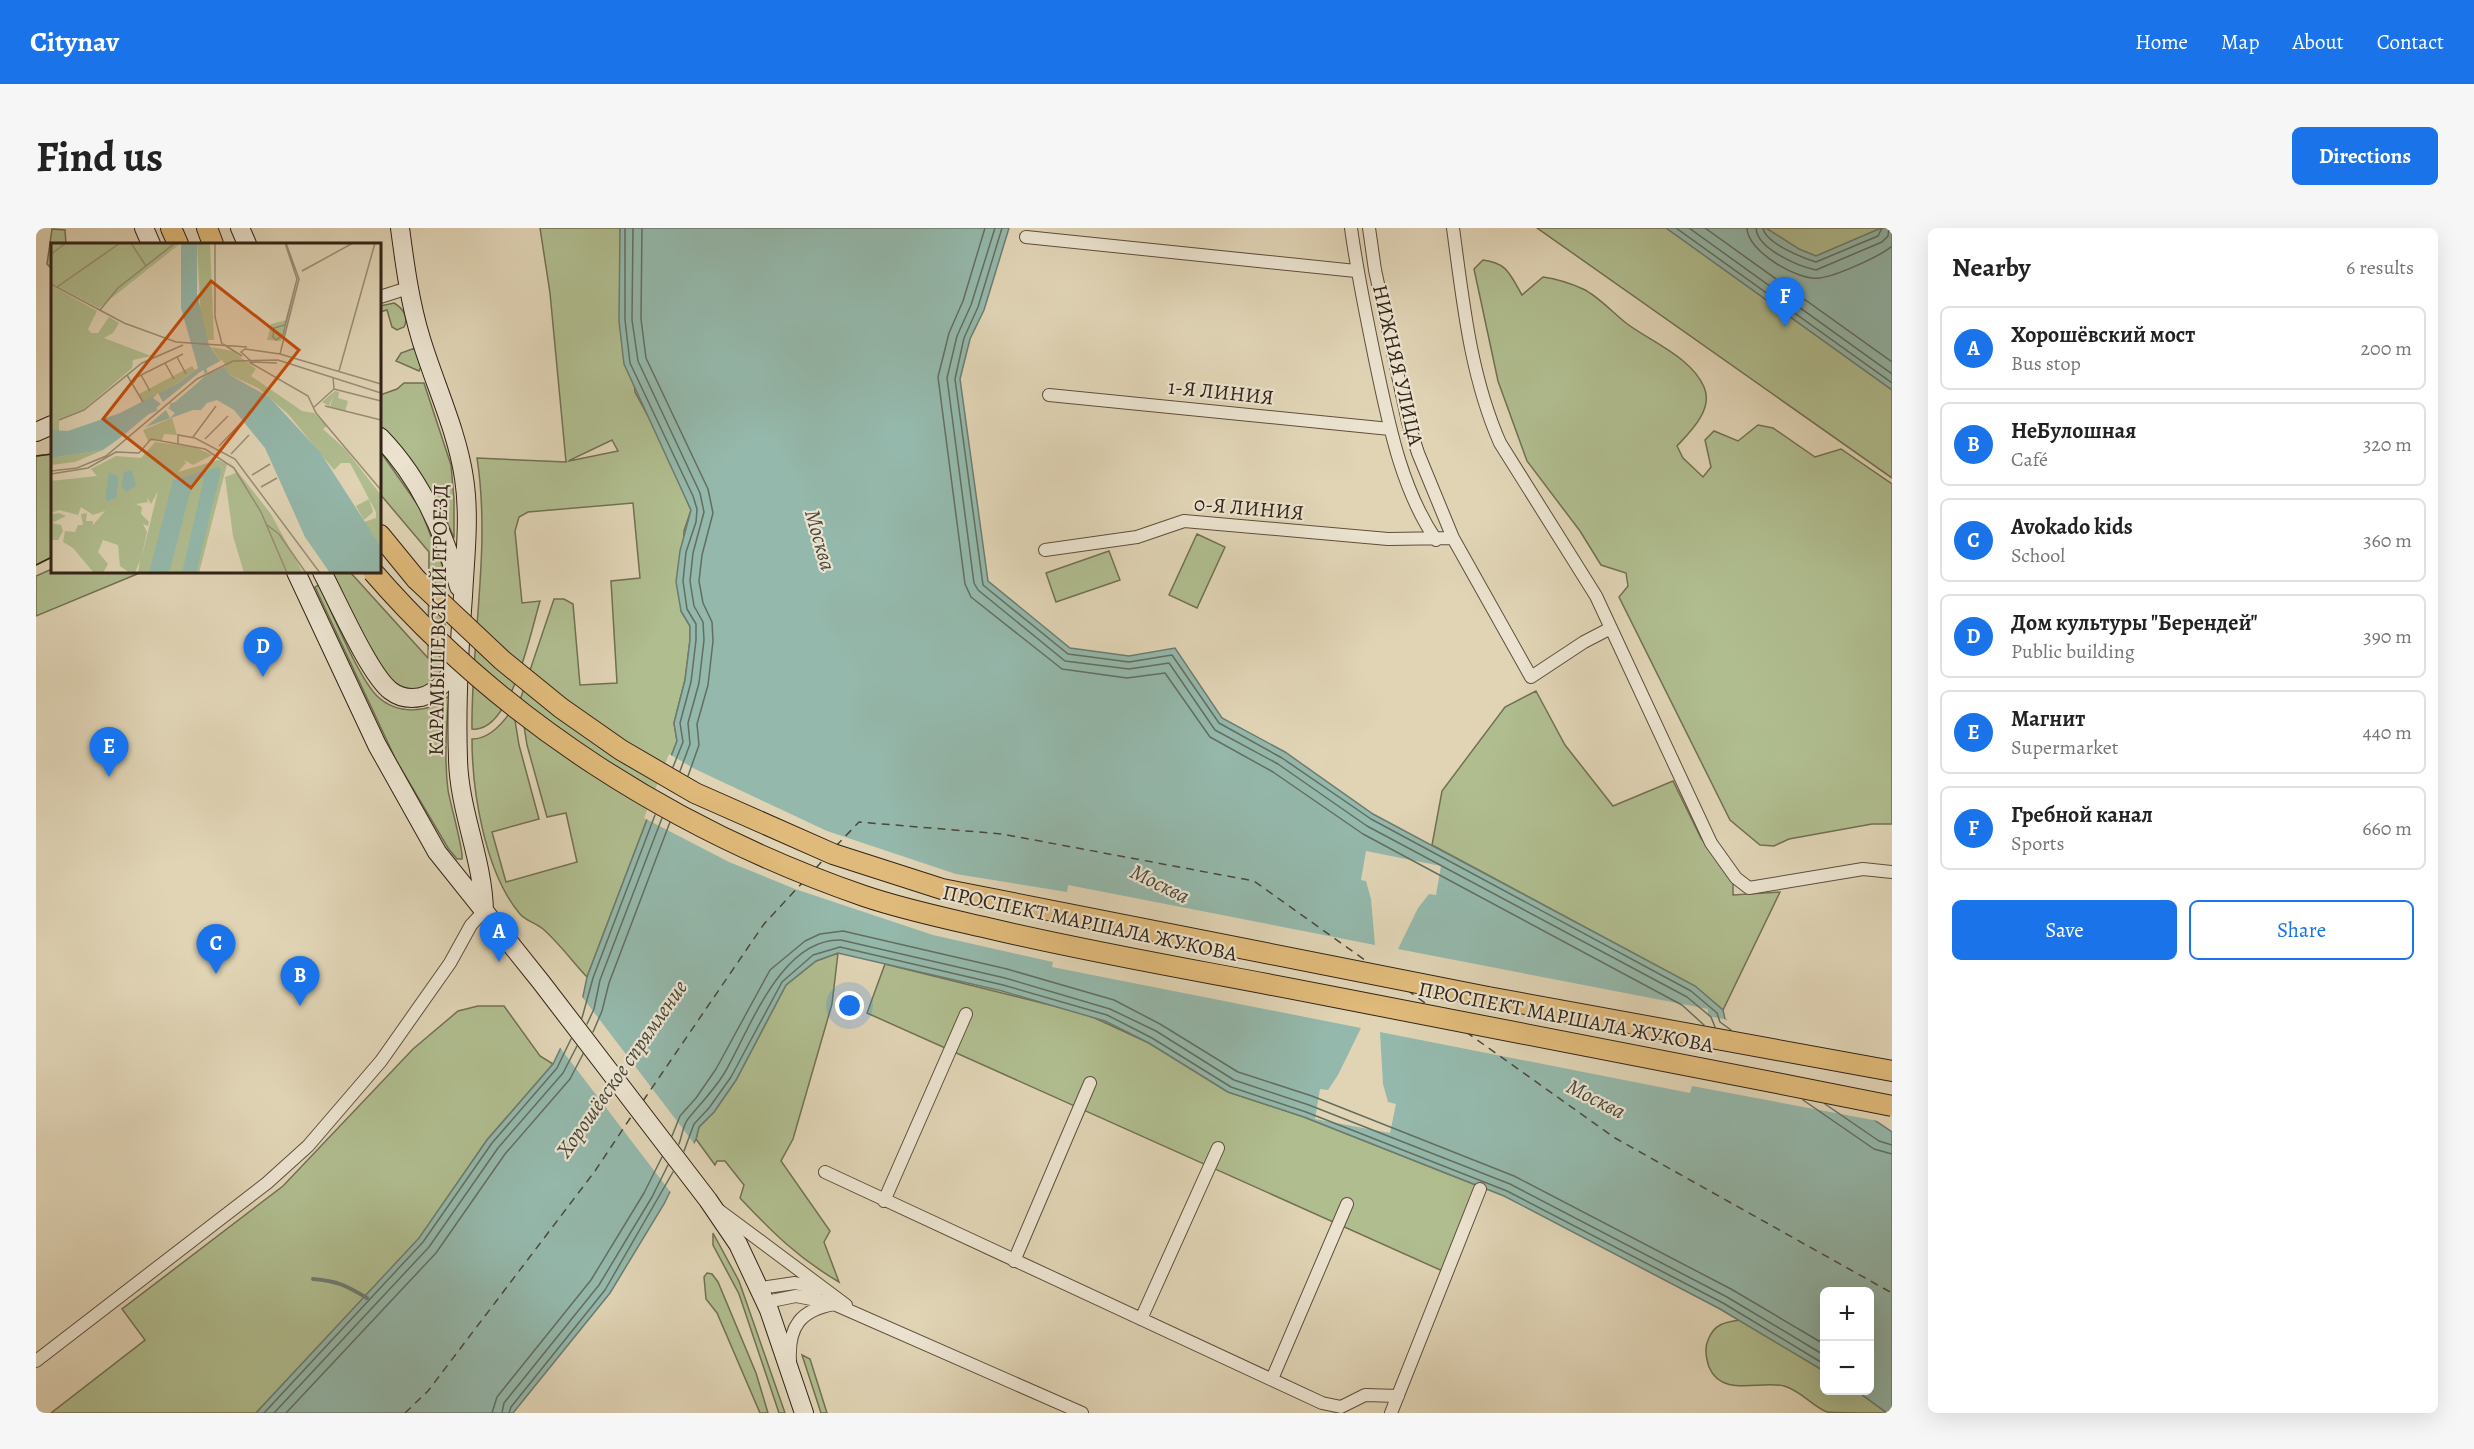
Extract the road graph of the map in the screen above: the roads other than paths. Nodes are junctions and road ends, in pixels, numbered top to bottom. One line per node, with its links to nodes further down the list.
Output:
1 (144, 228): 10 (street)
2 (171, 228): 11 (main road)
3 (207, 228): 12 (main road)
4 (240, 228): 13 (street)
5 (400, 228): 15 (street, КАРАМЫШЕВСКИЙ ПРОЕЗД)
6 (1351, 228): 14 (street, НИЖНЯЯ УЛИЦА)
7 (1369, 228): 23 (street)
8 (1453, 228): 30 (street)
9 (1026, 237): 14 (street)
10 (151, 243)
11 (178, 243)
12 (213, 243)
13 (248, 243)
14 (1356, 271): 19 (street, НИЖНЯЯ УЛИЦА)
15 (408, 288): 16 (street); 29 (street, КАРАМЫШЕВСКИЙ ПРОЕЗД)
16 (381, 297)
17 (1049, 395): 19 (street, 1-Я ЛИНИЯ)
18 (51, 425): 20 (street)
19 (1390, 429): 24 (street, НИЖНЯЯ УЛИЦА)
20 (36, 432)
21 (381, 438): 29 (street)
22 (381, 536): 35 (main road, ПРОСПЕКТ МАРШАЛА ЖУКОВА, bridge)
23 (1453, 538): 24 (street, 0-Я ЛИНИЯ); 30 (street)
24 (1436, 540): 25 (street, 0-Я ЛИНИЯ)
25 (1045, 550)
26 (296, 573): 33 (street)
27 (323, 573): 31 (street)
28 (374, 573): 37 (main road, ПРОСПЕКТ МАРШАЛА ЖУКОВА, bridge)
29 (463, 601): 31 (street, КАРАМЫШЕВСКИЙ ПРОЕЗД)
30 (1611, 628): 32 (street)
31 (460, 651): 33 (street, КАРАМЫШЕВСКИЙ ПРОЕЗД)
32 (1892, 872)
33 (484, 910): 42 (street); 48 (street)
34 (966, 1014): 41 (street)
35 (1892, 1071)
36 (1090, 1083): 44 (street)
37 (1892, 1106)
38 (1218, 1148): 47 (street)
39 (825, 1172): 41 (street)
40 (1480, 1189): 51 (street)
41 (884, 1201): 44 (street)
42 (710, 1203): 45 (street); 46 (street)
43 (1347, 1204): 50 (street)
44 (1014, 1261): 47 (street)
45 (763, 1295): 46 (street); 49 (street)
46 (835, 1301): 49 (street); 53 (street)
47 (1141, 1319): 50 (street)
48 (36, 1361)
49 (790, 1372): 52 (street)
50 (1272, 1379): 51 (street)
51 (1398, 1396): 54 (street)
52 (804, 1413)
53 (1082, 1413)
54 (1391, 1413)

